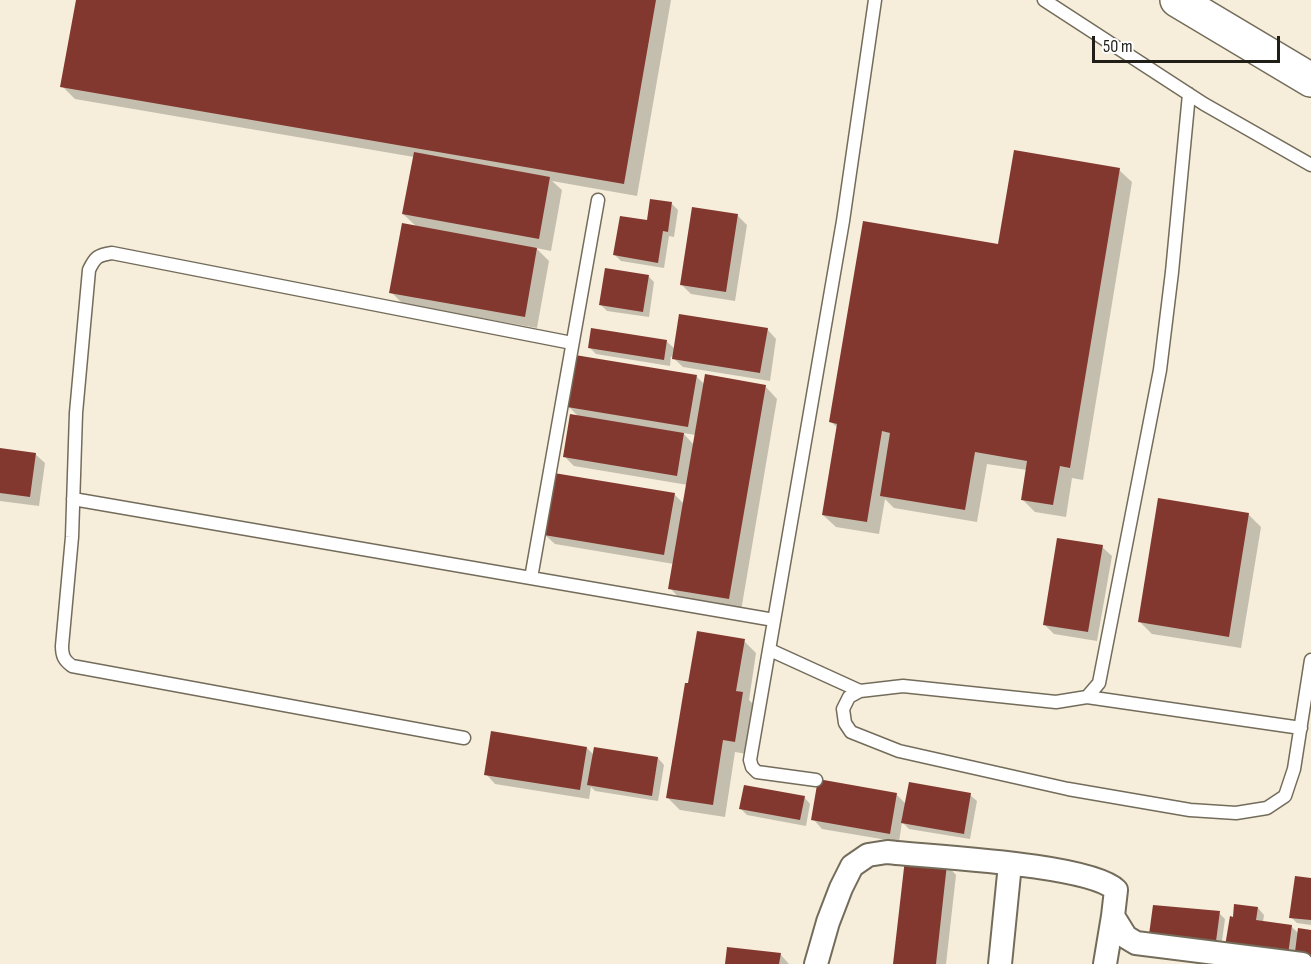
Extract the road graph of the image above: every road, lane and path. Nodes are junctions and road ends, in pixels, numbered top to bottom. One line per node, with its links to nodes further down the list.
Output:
1 (875, 0): 11 (lane)
2 (1044, 0): 5 (lane)
3 (1177, 0): 4 (highway)
4 (1311, 80)
5 (1189, 94): 6 (lane); 15 (lane)
6 (1311, 165)
7 (598, 200): 8 (lane)
8 (572, 343): 9 (lane); 10 (lane)
9 (73, 499): 10 (lane); 17 (lane)
10 (531, 578): 11 (lane)
11 (774, 620): 12 (lane)
12 (770, 650): 14 (lane); 18 (lane)
13 (1311, 660): 16 (lane)
14 (860, 691): 15 (lane); 16 (lane)
15 (1087, 697): 16 (lane)
16 (1301, 728)
17 (464, 738)
18 (816, 780)
19 (1010, 864): 20 (street); 21 (street); 22 (street)
20 (1113, 916): 23 (street); 24 (street)
21 (816, 964)
22 (1000, 964)
23 (1105, 964)
24 (1302, 964)

